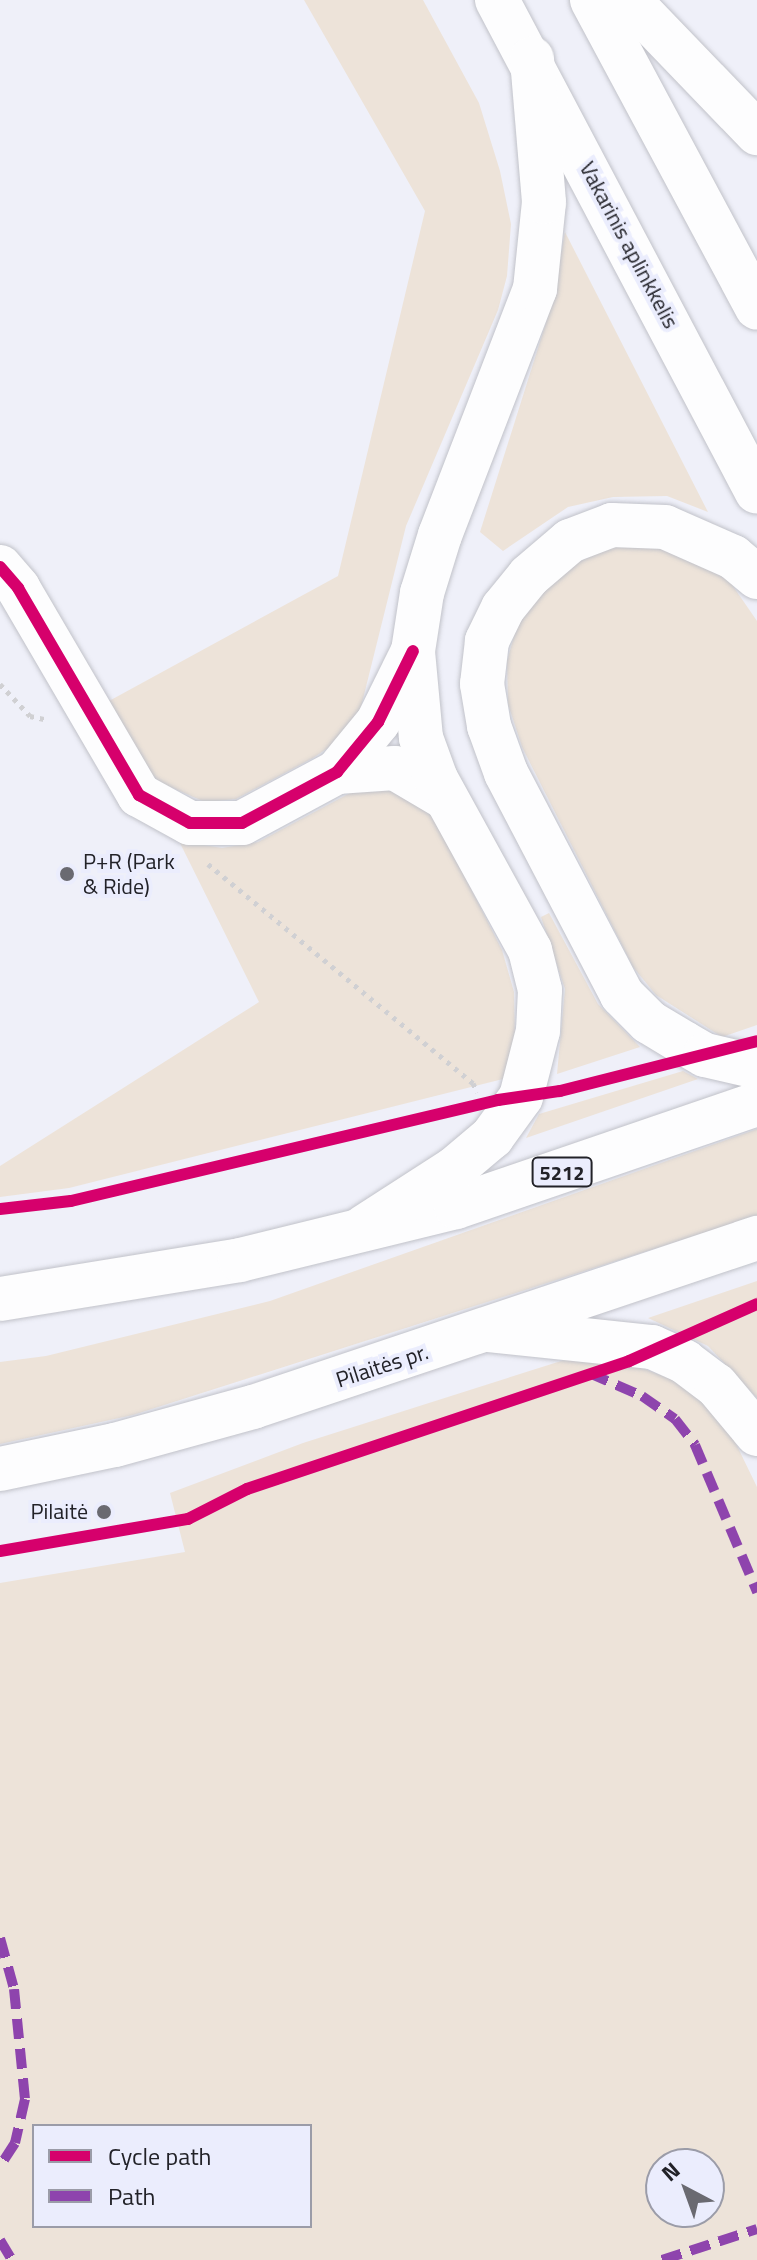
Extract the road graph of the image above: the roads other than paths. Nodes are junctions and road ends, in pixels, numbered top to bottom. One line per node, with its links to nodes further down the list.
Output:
1 (497, 0): 4 (main road, Vakarinis aplinkkelis)
2 (592, 0): 6 (main road)
3 (629, 0): 5 (main road)
4 (532, 59): 7 (main road, Vakarinis aplinkkelis); 10 (main road)
5 (757, 133)
6 (757, 308)
7 (757, 492)
8 (0, 567): 11 (main road)
9 (757, 577): 13 (main road)
10 (413, 651): 11 (main road); 12 (main road)
11 (337, 772): 12 (main road)
12 (446, 798): 15 (main road)
13 (757, 1067)
14 (757, 1104): 15 (main road, 5212)
15 (364, 1227): 17 (main road, 5212)
16 (757, 1238): 18 (main road, Pilaitės pr.)
17 (0, 1299)
18 (489, 1330): 19 (main road); 20 (main road, Pilaitės pr.)
19 (757, 1434)
20 (0, 1469)

